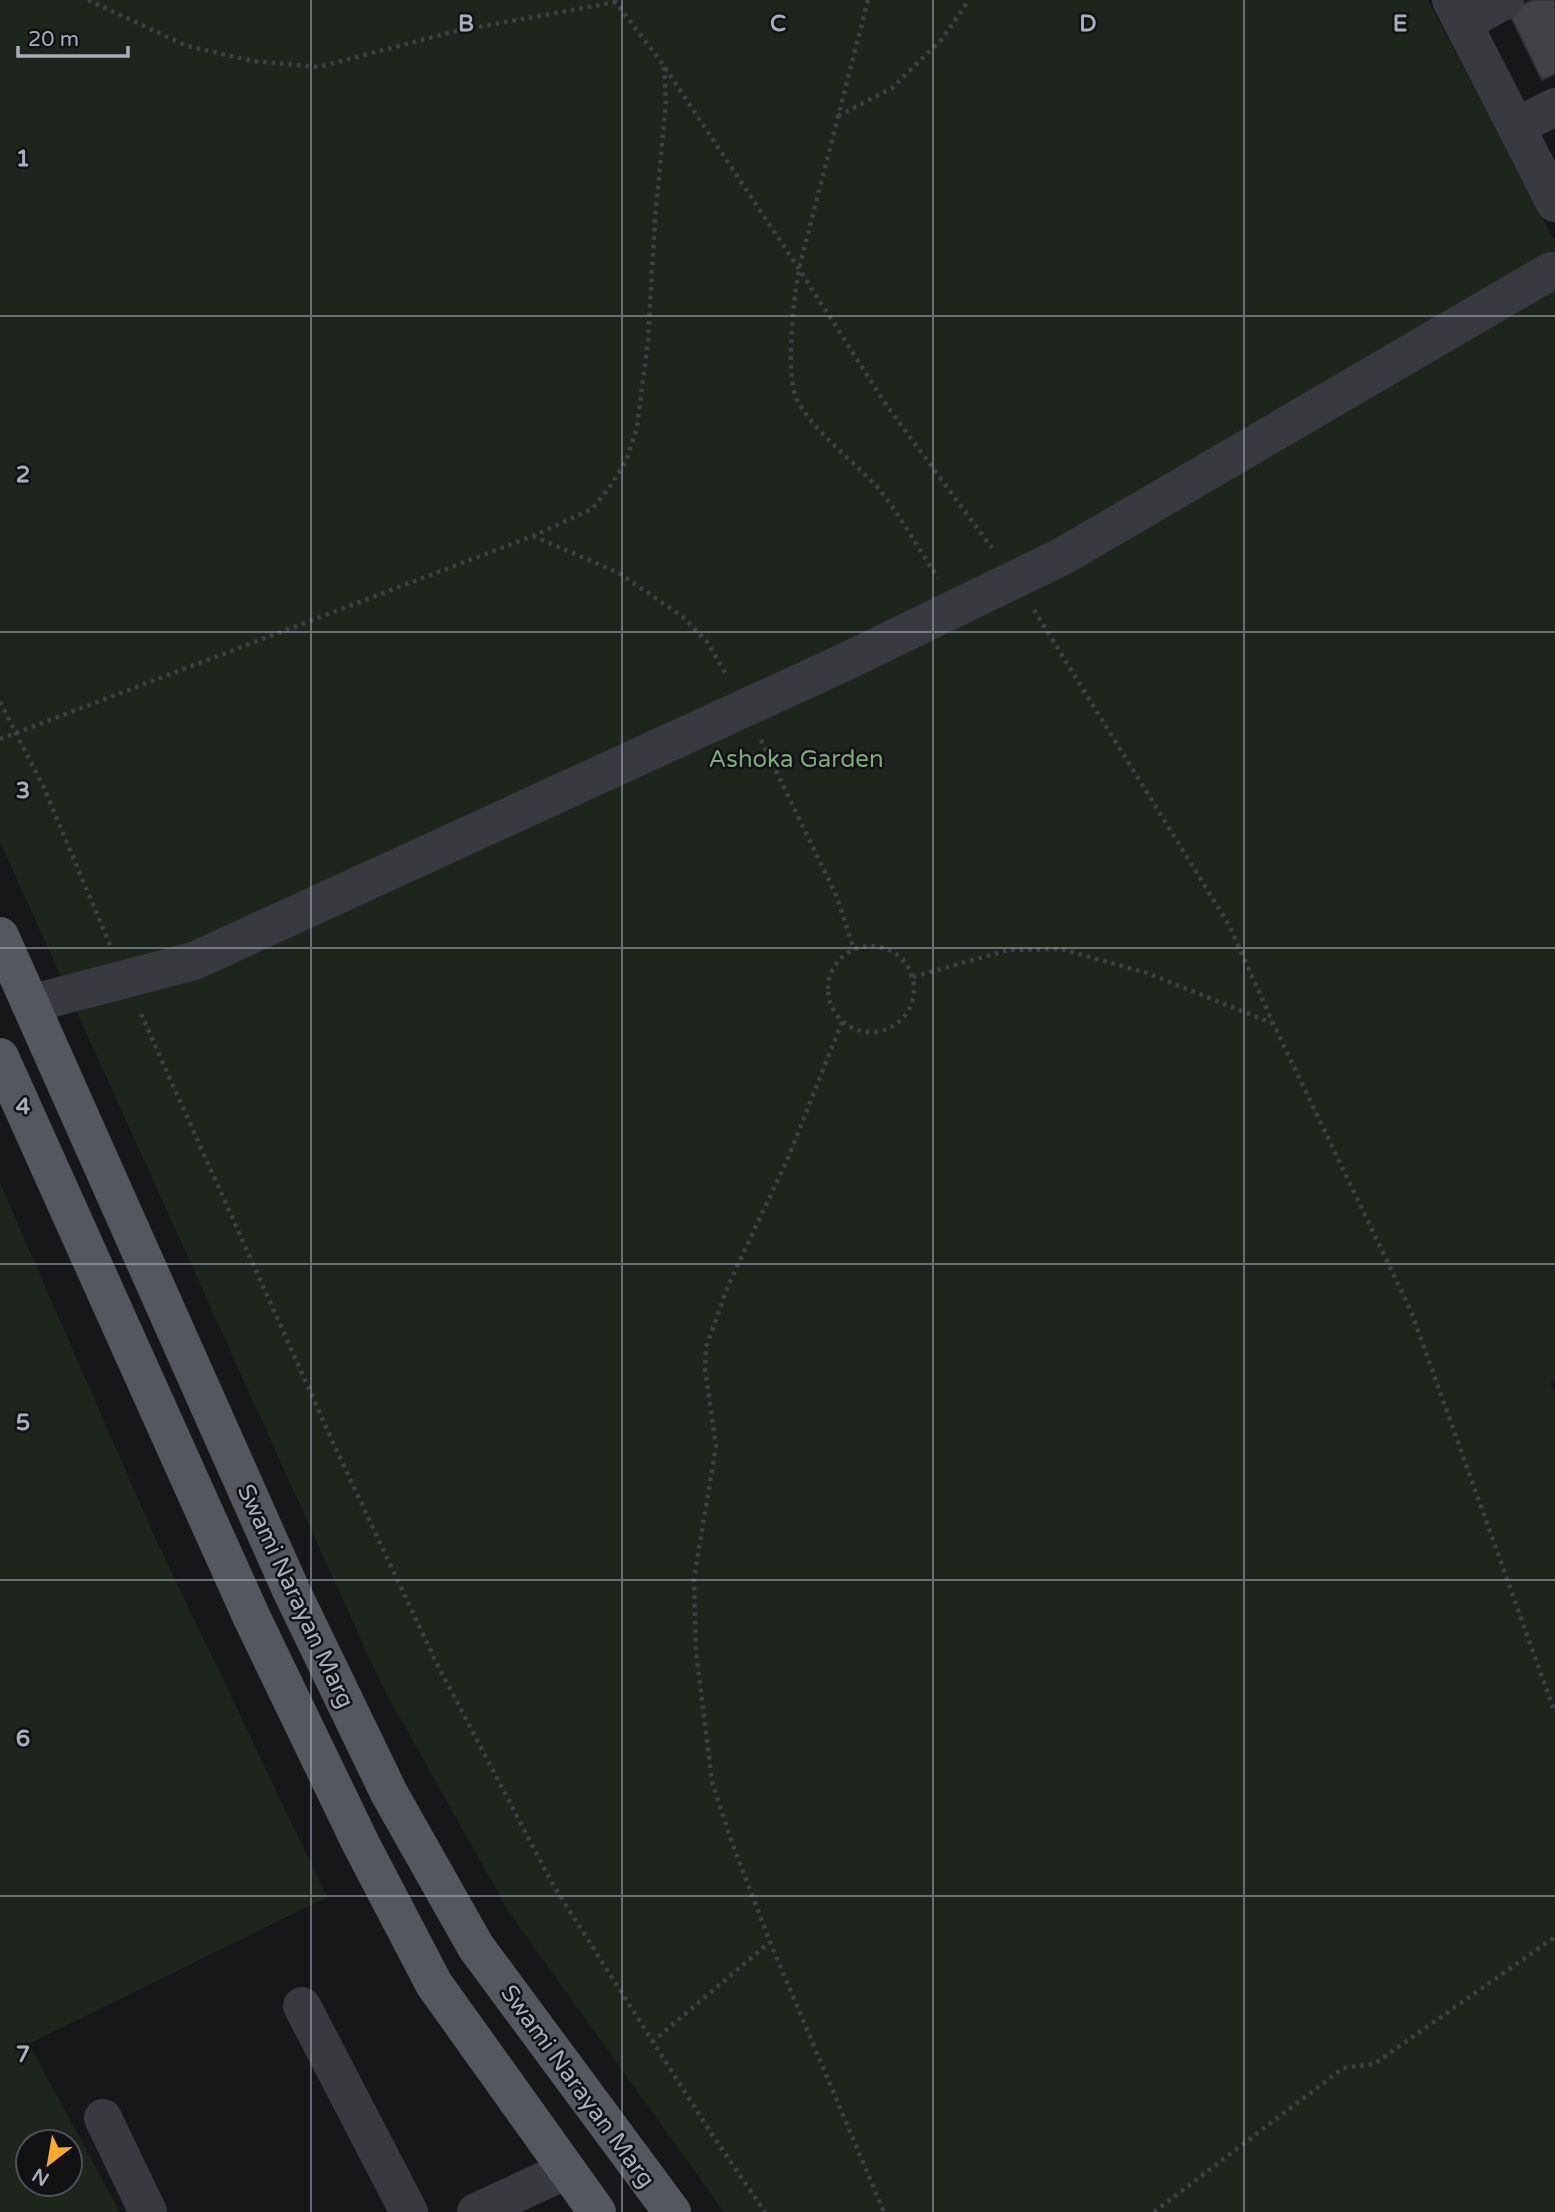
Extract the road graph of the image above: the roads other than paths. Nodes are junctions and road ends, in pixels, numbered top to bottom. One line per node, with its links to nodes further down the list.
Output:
1 (1505, 0): 2 (street)
2 (1457, 12): 4 (street)
3 (1555, 107): 4 (street)
4 (1517, 126): 5 (street)
5 (1555, 203)
6 (1551, 271): 8 (street)
7 (0, 936): 8 (main road, Swami Narayan Marg)
8 (30, 1004): 17 (main road, Swami Narayan Marg)
9 (0, 1057): 12 (main road, Swami Narayan Marg)
10 (302, 2006): 14 (street)
11 (103, 2118): 13 (street)
12 (567, 2170): 15 (street); 16 (main road, Swami Narayan Marg)
13 (148, 2212)
14 (409, 2212)
15 (476, 2212)
16 (597, 2212)
17 (671, 2212)

